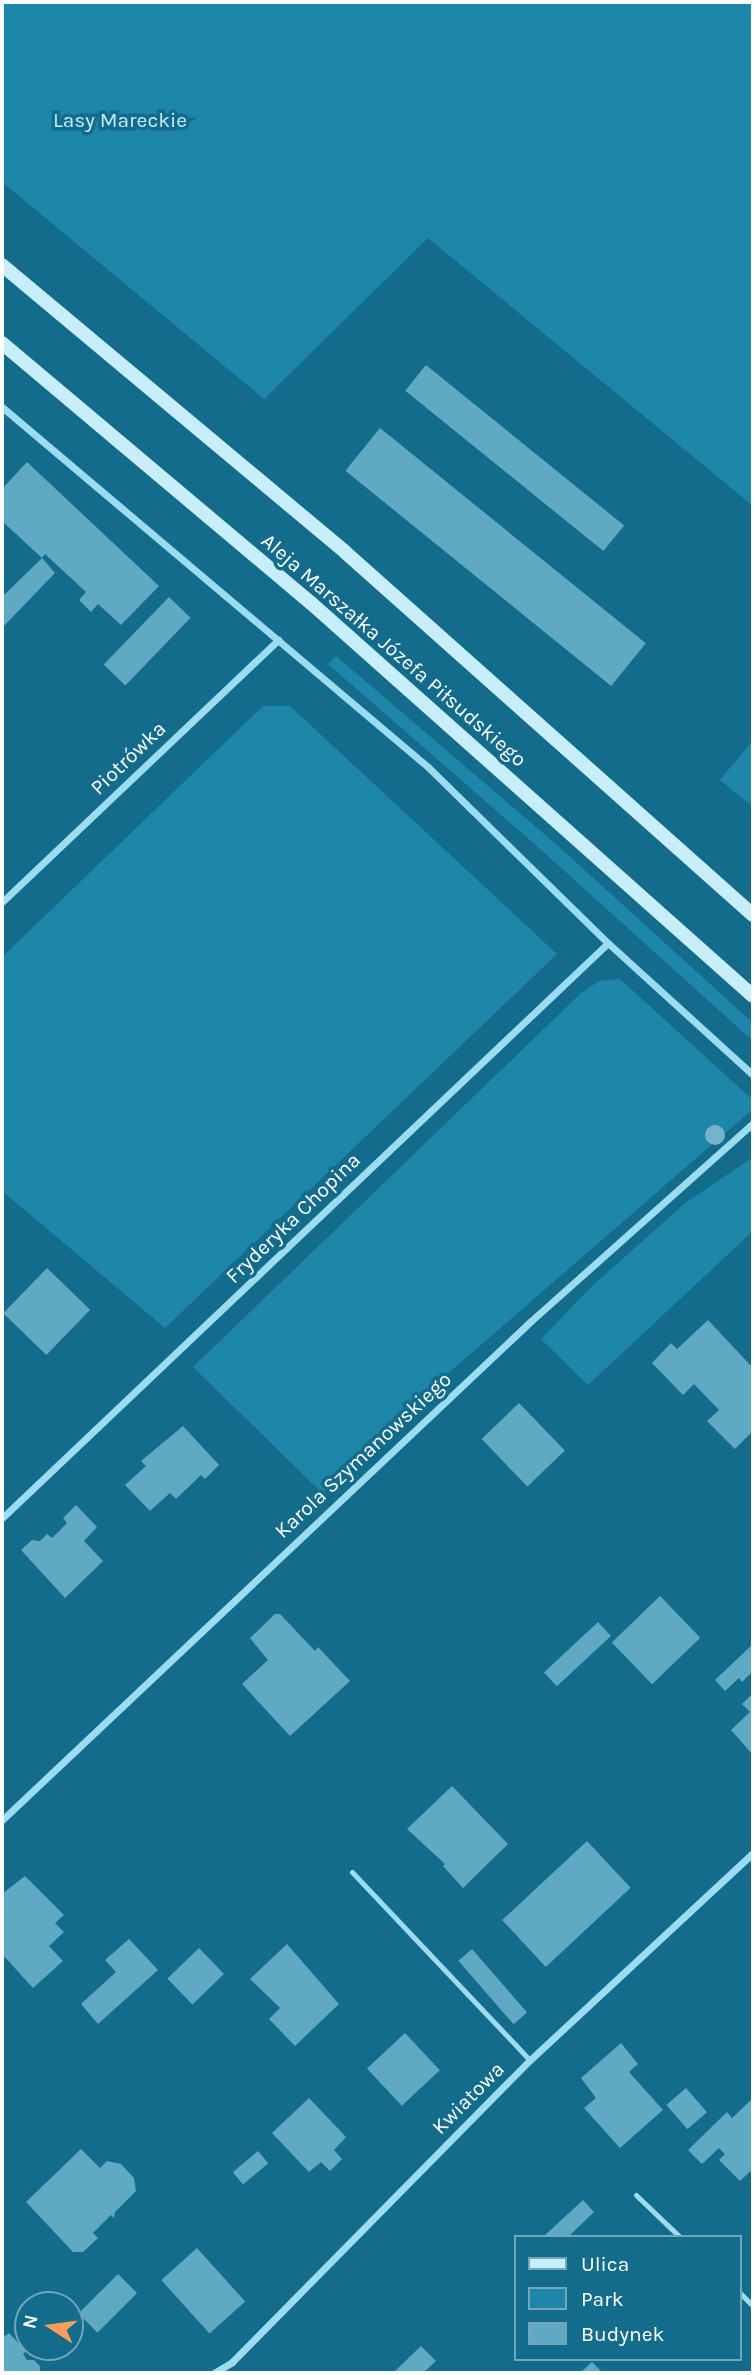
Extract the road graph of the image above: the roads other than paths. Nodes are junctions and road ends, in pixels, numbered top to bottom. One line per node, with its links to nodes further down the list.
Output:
1 (2, 265): 6 (main road, Aleja Marszałka Józefa Piłsudskiego)
2 (2, 343): 8 (main road, Aleja Marszałka Józefa Piłsudskiego)
3 (2, 407): 4 (street)
4 (278, 640): 5 (street, Piotrówka); 7 (street)
5 (2, 902)
6 (753, 915)
7 (608, 943): 9 (street); 11 (street, Fryderyka Chopina)
8 (753, 996)
9 (753, 1075)
10 (753, 1123): 12 (street, Karola Szymanowskiego)
11 (2, 1518)
12 (2, 1819)
13 (753, 1853): 15 (street, Kwiatowa)
14 (352, 1872): 15 (lane)
15 (530, 2060): 18 (street, Kwiatowa)
16 (636, 2195): 17 (lane)
17 (678, 2235)
18 (214, 2373)

